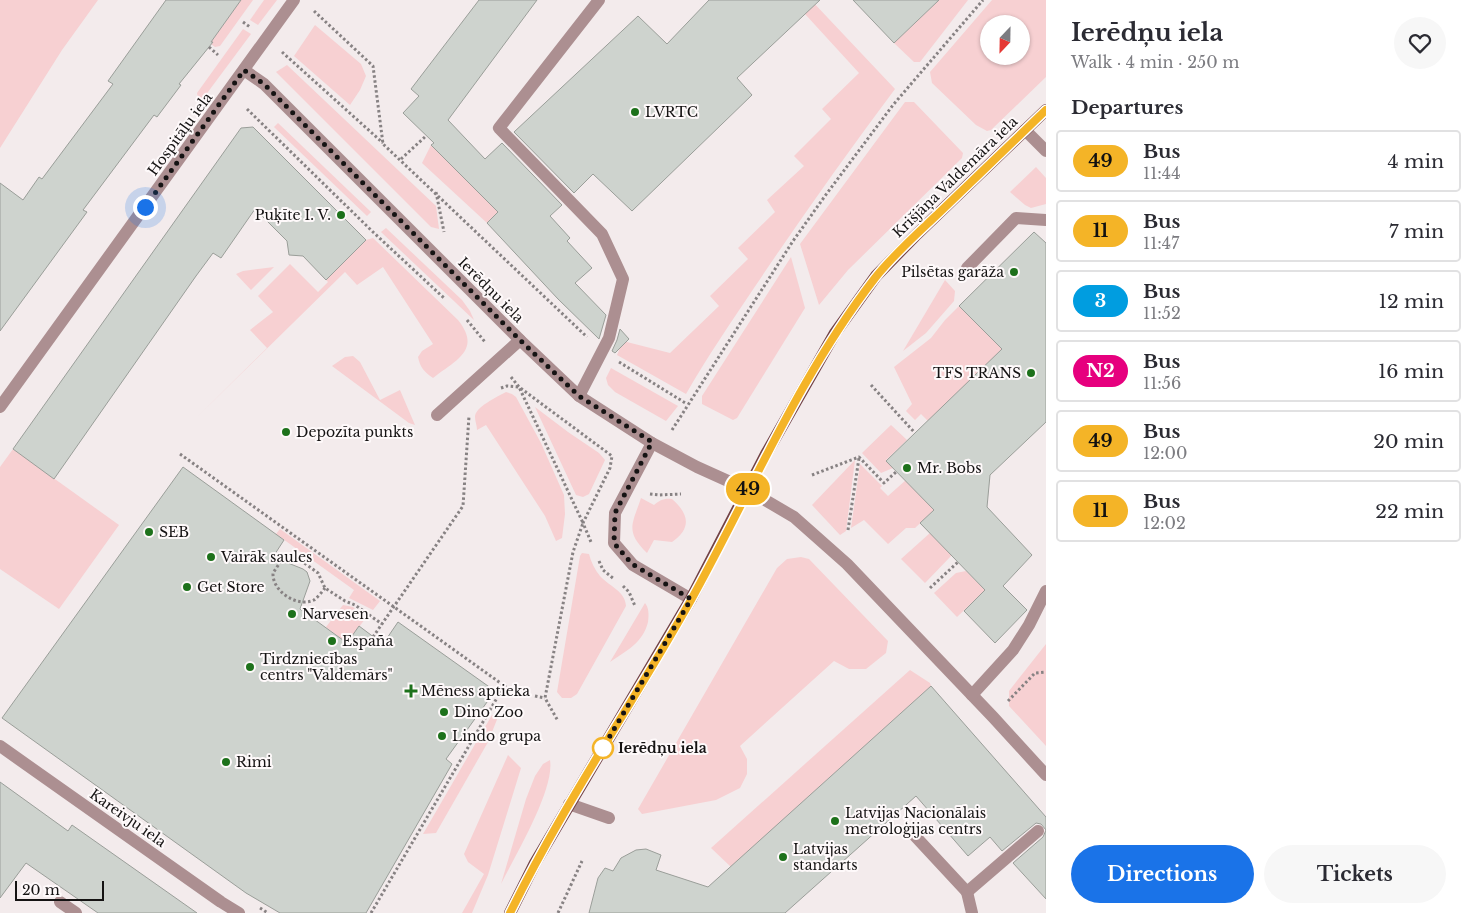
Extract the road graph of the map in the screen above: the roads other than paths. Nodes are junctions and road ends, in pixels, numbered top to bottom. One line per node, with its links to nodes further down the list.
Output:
1 (294, 0): 3 (street, Hospitāļu iela)
2 (599, 0): 10 (street)
3 (244, 70): 9 (street, Ierēdņu iela); 11 (street, Hospitāļu iela)
4 (1046, 110): 5 (main road, Krišjāņa Valdemāra iela)
5 (1025, 130): 6 (street); 14 (main road, Krišjāņa Valdemāra iela)
6 (1046, 151)
7 (1046, 220): 8 (street)
8 (966, 268)
9 (520, 340): 10 (street, Ierēdņu iela); 12 (street)
10 (579, 396): 13 (street, Ierēdņu iela)
11 (0, 407)
12 (437, 415)
13 (657, 445): 14 (street, Ierēdņu iela); 16 (street)
14 (748, 490): 16 (main road, Krišjāņa Valdemāra iela); 17 (street, Ierēdņu iela)
15 (1046, 591): 17 (street)
16 (691, 599): 20 (main road, Krišjāņa Valdemāra iela)
17 (972, 695): 19 (street, Ierēdņu iela)
18 (0, 746): 26 (street, Kareivju iela)
19 (1046, 775)
20 (569, 804): 21 (street); 29 (main road, Krišjāņa Valdemāra iela)
21 (609, 818)
22 (1038, 831): 24 (street)
23 (915, 836): 24 (street)
24 (967, 892): 30 (street)
25 (60, 902): 27 (street)
26 (218, 908): 28 (street, Kareivju iela)
27 (76, 913)
28 (239, 913)
29 (510, 913)
30 (972, 913)

